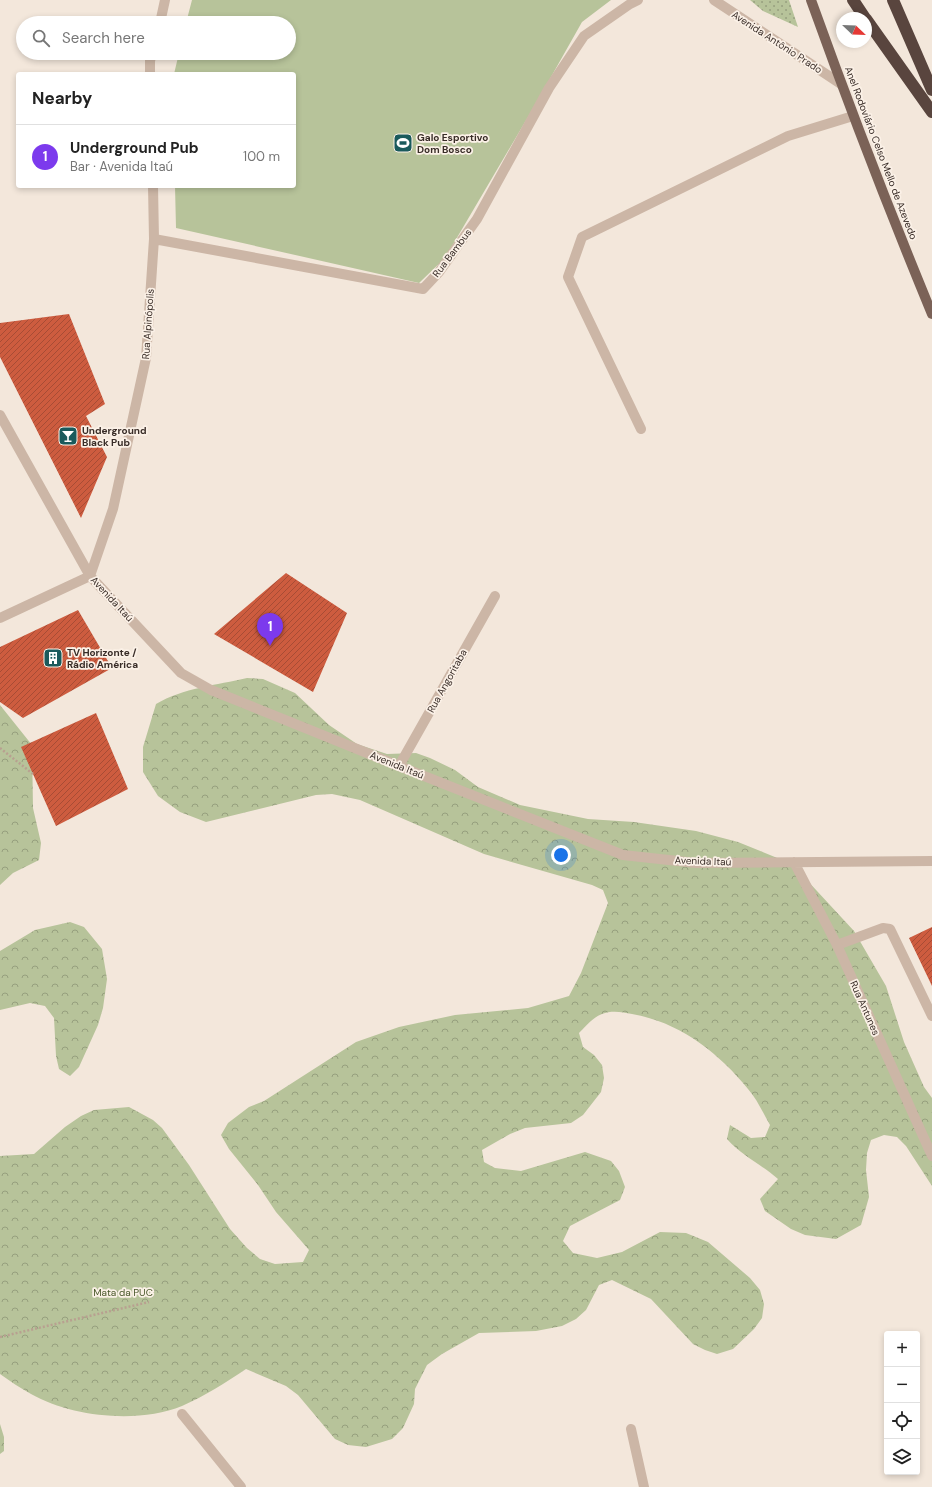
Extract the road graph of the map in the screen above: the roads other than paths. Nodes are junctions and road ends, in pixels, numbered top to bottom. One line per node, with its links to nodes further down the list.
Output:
1 (165, 0): 8 (street)
2 (638, 0): 17 (street, Rua Bambus)
3 (714, 0): 12 (street, Avenida Antônio Prado)
4 (811, 0): 12 (main road, Anel Rodoviário Celso Mello de Azevedo)
5 (853, 0): 7 (highway)
6 (893, 0): 13 (highway)
7 (861, 12)
8 (162, 16)
9 (872, 27): 14 (highway)
10 (150, 60): 11 (street)
11 (150, 72)
12 (841, 84): 15 (main road, Anel Rodoviário Celso Mello de Azevedo)
13 (932, 90)
14 (932, 112)
15 (853, 116): 18 (main road, Anel Rodoviário Celso Mello de Azevedo); 20 (street)
16 (153, 188): 17 (street, Rua Alpinópolis)
17 (154, 239): 21 (street, Rua Alpinópolis)
18 (932, 314)
19 (0, 415): 21 (street, Avenida Itaú)
20 (641, 429)
21 (90, 576): 23 (street); 24 (street, Avenida Itaú)
22 (495, 596): 24 (street, Rua Angoritaba)
23 (0, 618)
24 (399, 766): 26 (street, Avenida Itaú)
25 (932, 861): 26 (street, Avenida Itaú)
26 (794, 862): 27 (street, Rua Antunes)
27 (837, 945): 28 (street); 29 (street, Rua Antunes)
28 (932, 1016)
29 (932, 1156)
30 (182, 1414): 32 (street)
31 (631, 1429): 33 (street)
32 (241, 1487)
33 (644, 1487)

